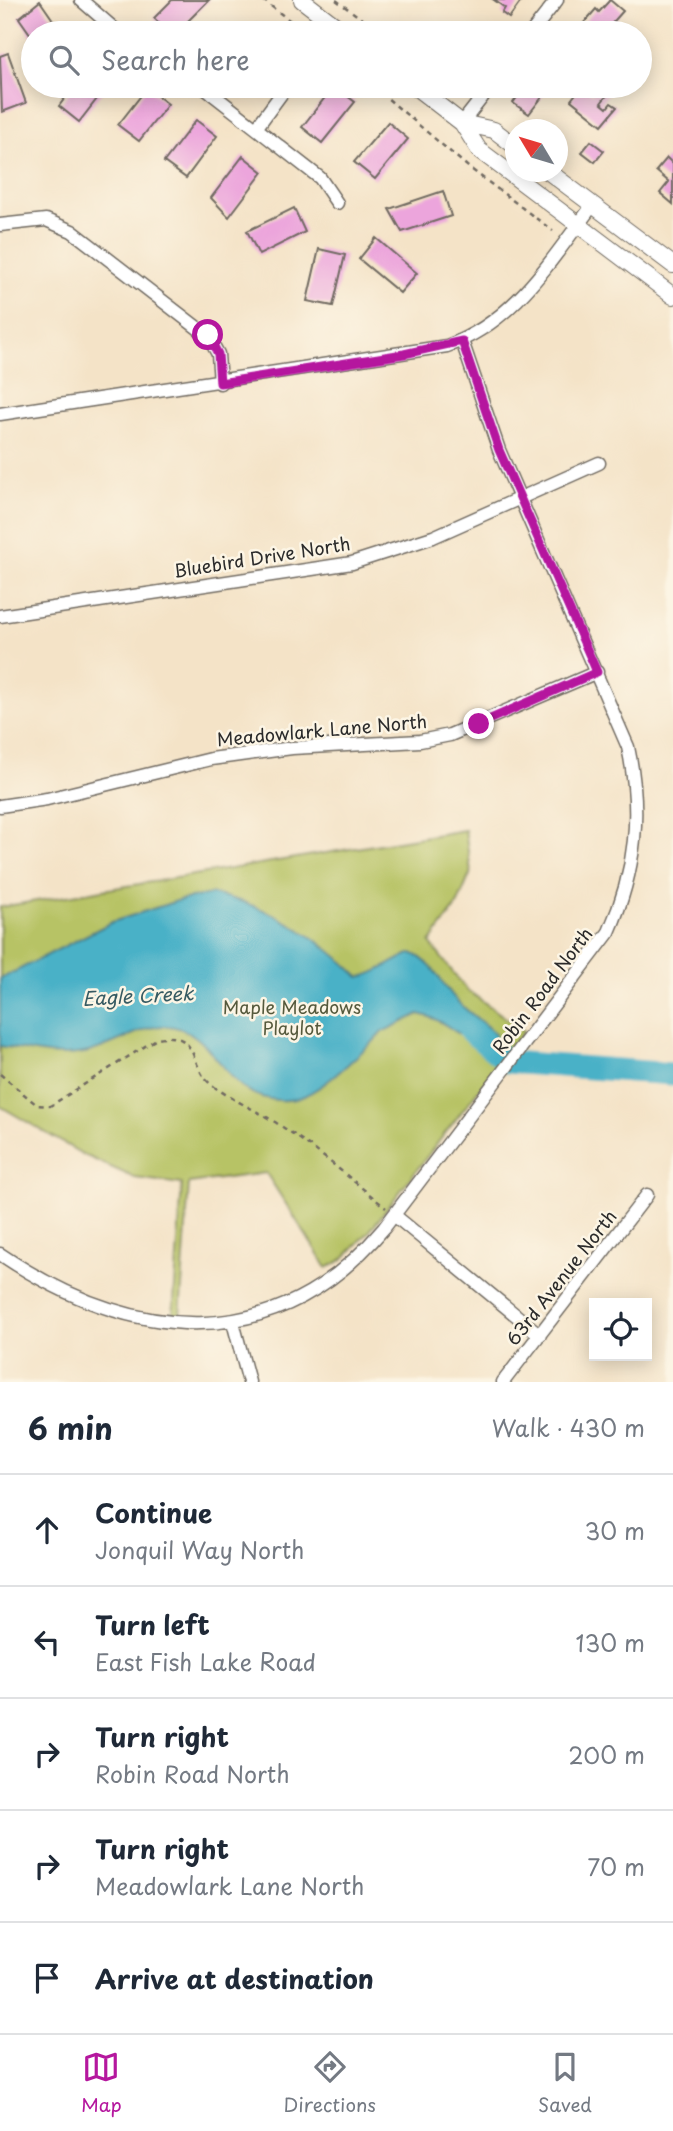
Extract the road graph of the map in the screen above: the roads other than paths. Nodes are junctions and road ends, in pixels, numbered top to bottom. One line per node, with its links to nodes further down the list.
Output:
1 (81, 0): 4 (street)
2 (302, 0): 5 (main road)
3 (557, 0): 6 (street)
4 (105, 21)
5 (325, 21)
6 (540, 21)
7 (218, 98): 12 (street)
8 (278, 98): 12 (street)
9 (430, 98): 11 (main road)
10 (482, 98): 11 (street)
11 (462, 123): 13 (main road); 18 (main road)
12 (257, 127): 15 (street)
13 (505, 138)
14 (562, 182): 16 (main road)
15 (337, 204)
16 (593, 205): 18 (street); 19 (main road)
17 (0, 225): 22 (street)
18 (578, 225): 20 (main road); 21 (street)
19 (673, 265)
20 (673, 296)
21 (462, 341): 22 (street); 25 (street, Robin Road North)
22 (220, 383): 23 (street)
23 (0, 414)
24 (599, 463): 25 (street, Bluebird Drive North)
25 (520, 499): 26 (street, Bluebird Drive North); 27 (street, Robin Road North)
26 (0, 615)
27 (597, 672): 28 (street, Meadowlark Lane North); 30 (street, Robin Road North)
28 (0, 806)
29 (647, 1195): 33 (street, 63rd Avenue North)
30 (394, 1214): 32 (street, Robin Road North); 33 (street)
31 (0, 1254): 32 (street, Robin Road North)
32 (233, 1322): 34 (street)
33 (540, 1335): 35 (street, 63rd Avenue North)
34 (249, 1382)
35 (503, 1382)

